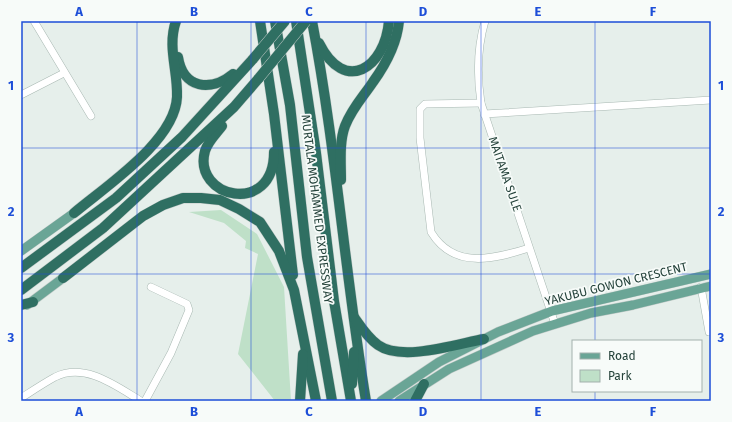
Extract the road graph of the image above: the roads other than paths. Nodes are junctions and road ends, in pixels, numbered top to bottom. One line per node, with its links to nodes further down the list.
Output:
1 (34, 21): 15 (street)
2 (176, 21): 25 (highway)
3 (182, 21): 14 (highway)
4 (275, 21): 54 (highway, MURTALA MOHAMMED EXPRESSWAY)
5 (285, 21): 14 (highway, bridge)
6 (296, 21): 49 (highway, MURTALA MOHAMMED EXPRESSWAY)
7 (306, 21): 19 (highway, bridge)
8 (312, 21): 13 (highway, MURTALA MOHAMMED EXPRESSWAY)
9 (389, 21): 13 (highway)
10 (399, 21): 24 (highway)
11 (485, 21): 18 (street, MAITAMA SULE)
12 (259, 23): 20 (highway)
13 (315, 34): 24 (highway, MURTALA MOHAMMED EXPRESSWAY)
14 (251, 61): 23 (highway)
15 (64, 73): 16 (street); 22 (street)
16 (21, 95)
17 (711, 100): 21 (street)
18 (481, 103): 21 (street, MAITAMA SULE); 27 (street)
19 (234, 107): 20 (highway); 26 (highway)
20 (274, 114): 36 (highway)
21 (484, 114): 27 (street, MAITAMA SULE)
22 (92, 116)
23 (116, 198): 25 (highway); 29 (highway)
24 (340, 204): 41 (highway, MURTALA MOHAMMED EXPRESSWAY)
25 (74, 213): 28 (main road)
26 (103, 228): 31 (highway); 35 (highway)
27 (529, 248): 40 (street, MAITAMA SULE)
28 (21, 251)
29 (21, 268)
30 (711, 274): 40 (main road, YAKUBU GOWON CRESCENT)
31 (63, 278): 36 (highway); 37 (main road)
32 (711, 286): 34 (main road, YAKUBU GOWON CRESCENT)
33 (151, 287): 51 (street)
34 (701, 287): 42 (main road, YAKUBU GOWON CRESCENT); 43 (street)
35 (21, 290)
36 (294, 290): 46 (highway)
37 (33, 302): 38 (highway); 39 (main road)
38 (21, 305)
39 (21, 309)
40 (552, 311): 42 (street, MAITAMA SULE); 45 (main road, YAKUBU GOWON CRESCENT)
41 (354, 316): 44 (highway, MURTALA MOHAMMED EXPRESSWAY); 45 (highway)
42 (555, 324): 47 (main road, YAKUBU GOWON CRESCENT)
43 (709, 332)
44 (355, 336): 49 (highway); 55 (highway, MURTALA MOHAMMED EXPRESSWAY)
45 (484, 339): 56 (main road, YAKUBU GOWON CRESCENT)
46 (304, 340): 52 (highway); 53 (highway)
47 (424, 384): 57 (main road, YAKUBU GOWON CRESCENT); 58 (highway)
48 (21, 398): 50 (street)
49 (351, 400)
50 (141, 401)
51 (146, 401)
52 (300, 401)
53 (316, 401)
54 (332, 401)
55 (366, 401)
56 (381, 401)
57 (399, 401)
58 (415, 401)

